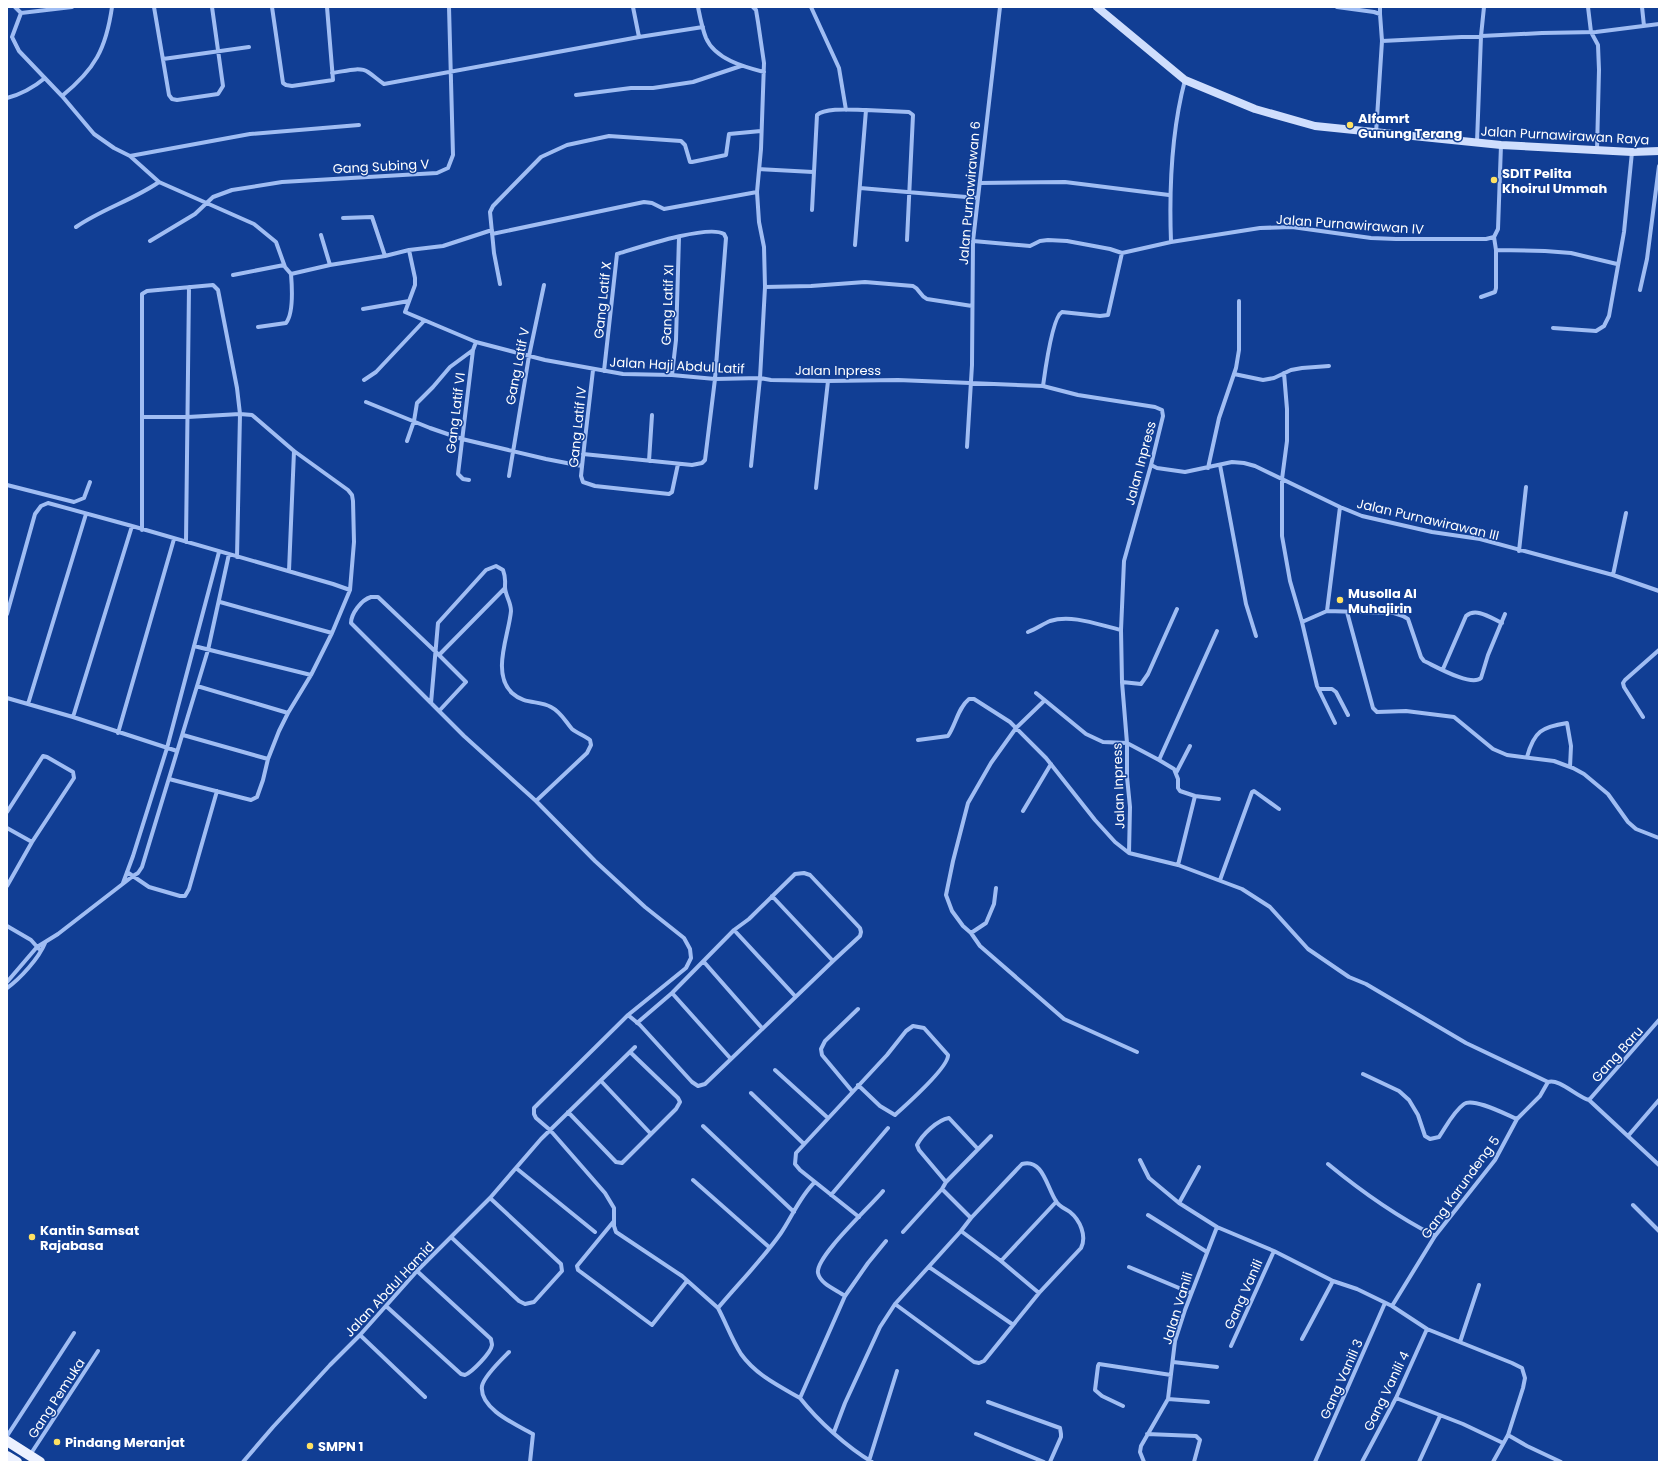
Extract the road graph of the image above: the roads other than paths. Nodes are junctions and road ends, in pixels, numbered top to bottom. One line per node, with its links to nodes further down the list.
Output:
1 (15, 7): 22 (street)
2 (72, 7): 20 (street)
3 (112, 7): 42 (street)
4 (154, 7): 34 (street)
5 (212, 7): 33 (street)
6 (272, 7): 38 (street)
7 (327, 7): 38 (street)
8 (449, 7): 36 (street, Gang Subing V)
9 (633, 7): 30 (street)
10 (698, 7): 26 (street)
11 (761, 7): 21 (street)
12 (811, 7): 44 (street)
13 (1000, 7): 59 (street, Jalan Purnawirawan 6)
14 (1097, 7): 40 (street, Jalan Purnawirawan Raya)
15 (1337, 7): 23 (street)
16 (1380, 7): 23 (street)
17 (1484, 7): 28 (street)
18 (1588, 7): 27 (street)
19 (1642, 7): 25 (street)
20 (37, 9): 22 (street)
21 (755, 9): 37 (street)
22 (21, 13): 29 (street)
23 (1380, 14): 31 (street)
24 (1659, 24): 25 (street)
25 (1644, 26): 27 (street)
26 (703, 28): 30 (street); 35 (street)
27 (1591, 32): 28 (street); 51 (street)
28 (1481, 36): 31 (street); 49 (street)
29 (9, 37): 39 (street)
30 (639, 37): 36 (street)
31 (1382, 41): 48 (street)
32 (249, 48): 33 (street)
33 (217, 51): 34 (street); 34 (street)
34 (163, 59)
35 (740, 66): 37 (street); 41 (street)
36 (450, 72): 38 (street); 65 (street, Gang Subing V)
37 (764, 72): 47 (street)
38 (332, 73)
39 (44, 78): 42 (street); 43 (street)
40 (1185, 80): 48 (street, Jalan Purnawirawan Raya); 63 (street)
41 (576, 95)
42 (62, 96): 54 (street)
43 (7, 98)
44 (846, 110): 45 (street); 57 (street)
45 (866, 110): 60 (street); 62 (street)
46 (358, 125): 54 (street)
47 (760, 131): 56 (street); 69 (street)
48 (1376, 133): 49 (street, Jalan Purnawirawan Raya)
49 (1477, 143): 50 (street, Jalan Purnawirawan Raya)
50 (1501, 145): 51 (street, Jalan Purnawirawan Raya); 72 (street)
51 (1597, 150): 53 (street, Jalan Purnawirawan Raya)
52 (1659, 151): 53 (street, Jalan Purnawirawan Raya)
53 (1632, 152): 82 (street)
54 (130, 156): 58 (street)
55 (1659, 166): 91 (street)
56 (759, 169): 57 (street); 61 (street)
57 (813, 172): 66 (street)
58 (159, 182): 65 (street); 68 (street)
59 (980, 182): 63 (street); 64 (street, Jalan Purnawirawan 6)
60 (860, 188): 62 (street); 77 (street)
61 (757, 192): 69 (street); 90 (street)
62 (909, 192): 64 (street); 74 (street)
63 (1170, 195): 76 (street)
64 (978, 198): 75 (street, Jalan Purnawirawan 6)
65 (205, 203): 73 (street, Gang Subing V); 83 (street)
66 (812, 210)
67 (343, 218): 81 (street)
68 (76, 227)
69 (492, 232): 78 (street); 87 (street)
70 (321, 235): 84 (street)
71 (679, 237): 105 (street, Gang Latif X); 108 (street, Gang Latif XI); 110 (street)
72 (1494, 237): 76 (street, Jalan Purnawirawan IV); 79 (street)
73 (150, 240)
74 (907, 240)
75 (973, 241): 80 (street, Jalan Purnawirawan IV); 95 (street, Jalan Purnawirawan 6)
76 (1171, 242): 80 (street, Jalan Purnawirawan IV)
77 (855, 245)
78 (409, 250): 81 (street); 93 (street)
79 (1496, 250): 82 (street); 92 (street)
80 (1122, 252): 114 (street)
81 (385, 256): 84 (street)
82 (1617, 264): 99 (street)
83 (284, 265): 85 (street); 86 (street)
84 (330, 265): 85 (street)
85 (291, 274): 98 (street)
86 (233, 275)
87 (500, 284)
88 (544, 285): 102 (street, Gang Latif V)
89 (189, 287): 116 (street); 118 (street); 119 (street)
90 (765, 287): 95 (street); 109 (street)
91 (1640, 290)
92 (1481, 297)
93 (409, 301): 96 (street); 97 (street, Jalan Haji Abdul Latif)
94 (1239, 302): 107 (street)
95 (972, 306): 113 (street, Jalan Purnawirawan 6)
96 (363, 308)
97 (424, 321): 100 (street, Jalan Haji Abdul Latif); 111 (street)
98 (258, 328)
99 (1553, 328)
100 (476, 342): 101 (street, Gang Latif VI); 102 (street, Jalan Haji Abdul Latif)
101 (473, 350): 120 (street); 121 (street, Gang Latif VI)
102 (529, 356): 104 (street, Jalan Haji Abdul Latif); 124 (street, Gang Latif V)
103 (1329, 366): 106 (street)
104 (593, 370): 105 (street, Jalan Haji Abdul Latif); 126 (street, Gang Latif IV)
105 (604, 372): 108 (street, Jalan Haji Abdul Latif)
106 (1284, 373): 107 (street); 135 (street)
107 (1234, 374): 133 (street)
108 (672, 375): 110 (street, Jalan Haji Abdul Latif)
109 (760, 378): 110 (street, Jalan Haji Abdul Latif); 112 (street, Jalan Inpress); 132 (street)
110 (715, 379): 128 (street)
111 (364, 380)
112 (828, 381): 113 (street, Jalan Inpress); 140 (street)
113 (970, 382): 114 (street, Jalan Inpress); 123 (street, Jalan Purnawirawan 6)
114 (1043, 386): 129 (street, Jalan Inpress)
115 (366, 402): 120 (street)
116 (240, 414): 119 (street); 125 (street); 151 (street)
117 (652, 415): 127 (street)
118 (142, 417): 119 (street); 145 (street)
119 (188, 418): 147 (street)
120 (414, 421): 121 (street); 122 (street)
121 (462, 439): 124 (street); 136 (street, Gang Latif VI)
122 (407, 441)
123 (967, 447)
124 (512, 451): 131 (street); 134 (street, Gang Latif V)
125 (294, 452): 152 (street); 155 (street)
126 (583, 454): 127 (street); 131 (street, Gang Latif IV)
127 (649, 461): 128 (street)
128 (678, 464): 131 (street, Gang Latif IV)
129 (1151, 465): 133 (street, Jalan Purnawirawan III); 165 (street, Jalan Inpress)
130 (1220, 465): 133 (street, Jalan Purnawirawan III); 135 (street, Jalan Purnawirawan III); 169 (street)
131 (582, 466)
132 (752, 466)
133 (1208, 468)
134 (508, 476)
135 (1282, 479): 141 (street, Jalan Purnawirawan III); 163 (street)
136 (469, 480)
137 (90, 482): 138 (street)
138 (7, 485)
139 (1526, 487): 148 (street)
140 (816, 488)
141 (1340, 508): 148 (street, Jalan Purnawirawan III); 159 (street)
142 (1626, 513): 153 (street)
143 (86, 514): 144 (street); 161 (street); 184 (street)
144 (132, 526): 145 (street); 188 (street)
145 (142, 530): 146 (street)
146 (174, 539): 147 (street); 192 (street)
147 (186, 542): 149 (street)
148 (1519, 551): 153 (street, Jalan Purnawirawan III)
149 (219, 552): 150 (street); 170 (street)
150 (229, 554): 151 (street); 157 (street)
151 (237, 556): 152 (street)
152 (288, 571): 155 (street)
153 (1613, 575): 156 (street, Jalan Purnawirawan III)
154 (505, 588): 172 (street); 174 (street); 209 (street)
155 (350, 590): 168 (street)
156 (1659, 590)
157 (220, 602): 168 (street); 171 (street)
158 (1177, 609): 177 (street)
159 (1327, 611): 160 (street); 163 (street)
160 (1347, 612): 175 (street); 199 (street)
161 (7, 614)
162 (1505, 614): 164 (street)
163 (1302, 622): 179 (street)
164 (1502, 623): 175 (street); 175 (street)
165 (1121, 630): 166 (street); 177 (street, Jalan Inpress)
166 (1028, 632)
167 (1217, 632): 201 (street)
168 (332, 633): 176 (street)
169 (1256, 636)
170 (194, 646): 171 (street); 197 (street)
171 (208, 650): 176 (street); 178 (street)
172 (435, 650): 174 (street); 183 (street); 183 (street)
173 (1659, 650): 189 (street)
174 (439, 655): 185 (street)
175 (1443, 670)
176 (311, 676): 186 (street)
177 (1122, 682): 195 (street, Jalan Inpress)
178 (197, 686): 186 (street); 193 (street)
179 (1319, 689): 187 (street); 190 (street)
180 (1036, 693): 182 (street)
181 (7, 698): 184 (street)
182 (1044, 701): 191 (street); 195 (street)
183 (432, 703): 185 (street)
184 (28, 704): 188 (street)
185 (439, 711): 209 (street)
186 (288, 713): 200 (street)
187 (1348, 715)
188 (73, 717): 192 (street)
189 (1643, 717)
190 (1335, 723)
191 (1016, 728): 194 (street); 202 (street); 227 (street)
192 (118, 733): 197 (street)
193 (183, 735): 198 (street); 200 (street)
194 (918, 740)
195 (1127, 743): 201 (street); 216 (street, Jalan Inpress)
196 (1190, 746): 204 (street)
197 (167, 748): 198 (street); 218 (street)
198 (177, 751): 205 (street)
199 (1527, 757): 203 (street); 203 (street)
200 (268, 759): 206 (street)
201 (1159, 760): 204 (street)
202 (1051, 764): 211 (street); 216 (street)
203 (1570, 767): 214 (street)
204 (1176, 774): 207 (street)
205 (170, 779): 206 (street); 219 (street)
206 (217, 791): 219 (street)
207 (1195, 796): 208 (street); 217 (street)
208 (1219, 799)
209 (536, 801): 239 (street)
210 (1279, 809): 220 (street)
211 (1023, 811)
212 (7, 812): 215 (street)
213 (7, 828): 215 (street)
214 (1659, 838)
215 (32, 842): 222 (street)
216 (1129, 853): 217 (street)
217 (1178, 865): 220 (street)
218 (128, 872): 219 (street); 221 (street)
219 (133, 876): 221 (street)
220 (1220, 880): 250 (street)
221 (123, 883): 228 (street)
222 (7, 886)
223 (996, 888): 227 (street)
224 (772, 896): 226 (street); 231 (street); 231 (street)
225 (7, 926): 229 (street)
226 (734, 930): 232 (street); 237 (street)
227 (971, 933): 245 (street)
228 (45, 943): 229 (street); 230 (street)
229 (37, 947): 230 (street); 233 (street)
230 (42, 952): 234 (street)
231 (833, 961): 237 (street)
232 (704, 962): 236 (street); 242 (street)
233 (8, 979): 234 (street)
234 (14, 983): 235 (street)
235 (7, 988)
236 (672, 993): 241 (street); 246 (street)
237 (795, 996): 242 (street)
238 (858, 1009): 252 (street)
239 (628, 1015): 241 (street); 261 (street)
240 (1659, 1020): 254 (street, Gang Baru)
241 (637, 1023): 246 (street)
242 (762, 1028): 246 (street)
243 (635, 1047): 244 (street, Jalan Abdul Hamid)
244 (630, 1052): 249 (street, Jalan Abdul Hamid); 262 (street)
245 (1137, 1052)
246 (731, 1059)
247 (775, 1070): 257 (street)
248 (1363, 1074): 258 (street)
249 (601, 1081): 256 (street, Jalan Abdul Hamid); 262 (street)
250 (1548, 1082): 254 (street); 258 (street, Gang Karundeng 5)
251 (858, 1085): 251 (street); 252 (street)
252 (852, 1091): 257 (street)
253 (751, 1093): 265 (street)
254 (1589, 1100): 264 (street)
255 (1659, 1100): 264 (street)
256 (568, 1112): 261 (street, Jalan Abdul Hamid); 262 (street)
257 (828, 1118): 265 (street)
258 (1517, 1119): 292 (street, Gang Karundeng 5)
259 (703, 1126): 282 (street)
260 (888, 1128): 277 (street)
261 (550, 1130): 271 (street, Jalan Abdul Hamid); 286 (street)
262 (651, 1134)
263 (991, 1136): 266 (street)
264 (1628, 1136): 269 (street)
265 (804, 1144): 273 (street)
266 (978, 1150): 274 (street); 274 (street)
267 (1140, 1160): 280 (street)
268 (1328, 1164): 292 (street)
269 (1659, 1165)
270 (1199, 1166): 280 (street)
271 (516, 1168): 278 (street, Jalan Abdul Hamid); 290 (street)
272 (693, 1180): 295 (street)
273 (815, 1182): 277 (street); 282 (street)
274 (946, 1182): 275 (street)
275 (942, 1189): 285 (street); 291 (street)
276 (883, 1191): 284 (street)
277 (831, 1195): 284 (street)
278 (490, 1198): 293 (street, Jalan Abdul Hamid); 293 (street)
279 (1056, 1202): 285 (street); 298 (street); 305 (street)
280 (1179, 1203): 287 (street)
281 (1633, 1206): 289 (street)
282 (794, 1212): 295 (street)
283 (1148, 1215): 297 (street)
284 (859, 1216): 307 (street)
285 (971, 1218): 288 (street)
286 (615, 1220): 302 (street); 302 (street)
287 (1217, 1227): 296 (street); 297 (street, Jalan Vanili)
288 (961, 1231): 298 (street); 299 (street)
289 (1659, 1231)
290 (595, 1232)
291 (903, 1232)
292 (1435, 1236): 311 (street, Gang Karundeng 5)
293 (451, 1237): 301 (street, Jalan Abdul Hamid)
294 (886, 1241): 307 (street)
295 (769, 1247): 312 (street)
296 (1274, 1251): 303 (street); 319 (street, Gang Vanili)
297 (1207, 1252): 306 (street, Jalan Vanili)
298 (1001, 1261): 305 (street)
299 (929, 1267): 308 (street); 313 (street)
300 (1128, 1267): 306 (street)
301 (417, 1271): 310 (street, Jalan Abdul Hamid); 310 (street)
302 (687, 1281): 312 (street)
303 (1333, 1281): 309 (street); 317 (street)
304 (1479, 1285): 318 (street)
305 (1039, 1293): 313 (street)
306 (1191, 1293): 322 (street, Jalan Vanili)
307 (845, 1296): 327 (street)
308 (895, 1304): 313 (street); 334 (street)
309 (1385, 1304): 311 (street); 352 (street, Gang Vanili 3)
310 (386, 1306): 316 (street, Jalan Abdul Hamid)
311 (1392, 1306): 314 (street)
312 (718, 1308): 327 (street)
313 (1012, 1324)
314 (1427, 1329): 318 (street); 328 (street, Gang Vanili 4)
315 (74, 1333): 338 (street)
316 (360, 1335): 326 (street); 346 (street, Jalan Abdul Hamid)
317 (1302, 1339)
318 (1460, 1342): 337 (street)
319 (1231, 1346)
320 (98, 1351): 341 (street, Gang Pemuka)
321 (509, 1352): 347 (street)
322 (1173, 1362): 323 (street); 325 (street, Jalan Vanili)
323 (1217, 1367)
324 (896, 1372): 343 (street)
325 (1171, 1375): 329 (street, Jalan Vanili); 332 (street)
326 (425, 1398)
327 (800, 1398): 334 (street)
328 (1396, 1398): 333 (street); 353 (street, Gang Vanili 4)
329 (1168, 1400): 331 (street); 336 (street, Jalan Vanili)
330 (988, 1402): 349 (street)
331 (1208, 1402)
332 (1123, 1406)
333 (1440, 1416): 340 (street); 354 (street)
334 (834, 1432): 343 (street)
335 (976, 1434): 348 (street)
336 (1147, 1434): 350 (street, Jalan Vanili); 351 (street)
337 (1508, 1435): 340 (street); 356 (street)
338 (7, 1436)
339 (7, 1441): 341 (main road)
340 (1503, 1443): 355 (street)
341 (30, 1455): 345 (main road)
342 (7, 1456): 344 (main road)
343 (870, 1461)
344 (17, 1462)
345 (40, 1462)
346 (243, 1462)
347 (530, 1462)
348 (1044, 1462)
349 (1050, 1462)
350 (1144, 1462)
351 (1194, 1462)
352 (1315, 1462)
353 (1362, 1462)
354 (1419, 1462)
355 (1493, 1462)
356 (1561, 1462)

